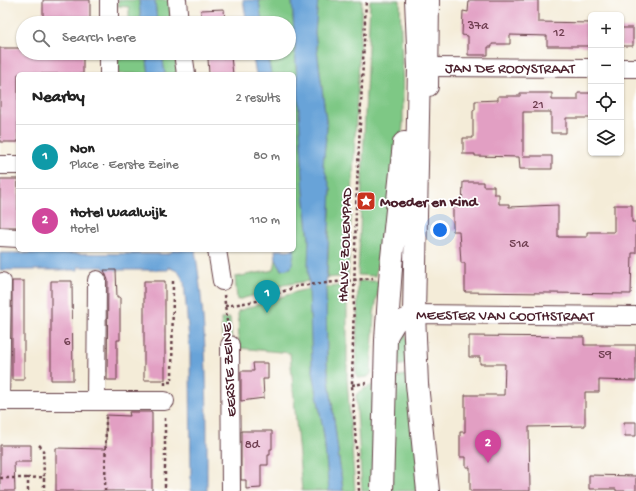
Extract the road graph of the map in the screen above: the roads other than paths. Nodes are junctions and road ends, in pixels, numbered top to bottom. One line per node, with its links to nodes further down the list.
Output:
1 (109, 0): 6 (street)
2 (177, 0): 7 (street)
3 (403, 0): 16 (main road)
4 (416, 0): 22 (main road)
5 (430, 0): 10 (street)
6 (109, 16)
7 (178, 16)
8 (109, 60): 14 (street)
9 (184, 60): 15 (street)
10 (430, 67): 11 (street, JAN DE ROOYSTRAAT); 22 (street)
11 (588, 68)
12 (624, 68): 13 (street)
13 (636, 68)
14 (109, 72)
15 (186, 72)
16 (404, 143): 22 (main road); 28 (main road)
17 (0, 165): 18 (street)
18 (16, 166)
19 (0, 237): 20 (street)
20 (16, 238)
21 (217, 252): 24 (street)
22 (409, 255): 26 (main road)
23 (97, 280): 32 (street)
24 (222, 281)
25 (2, 282): 31 (street)
26 (414, 314): 27 (street, MEESTER VAN COOTHSTRAAT); 28 (street, MEESTER VAN COOTHSTRAAT); 30 (main road)
27 (636, 316)
28 (386, 340): 35 (main road)
29 (230, 345): 34 (street, EERSTE ZEINE)
30 (417, 384): 36 (main road); 37 (street)
31 (0, 401): 32 (street)
32 (101, 401): 33 (street)
33 (165, 401)
34 (231, 491)
35 (382, 491)
36 (428, 491)
37 (438, 491)

